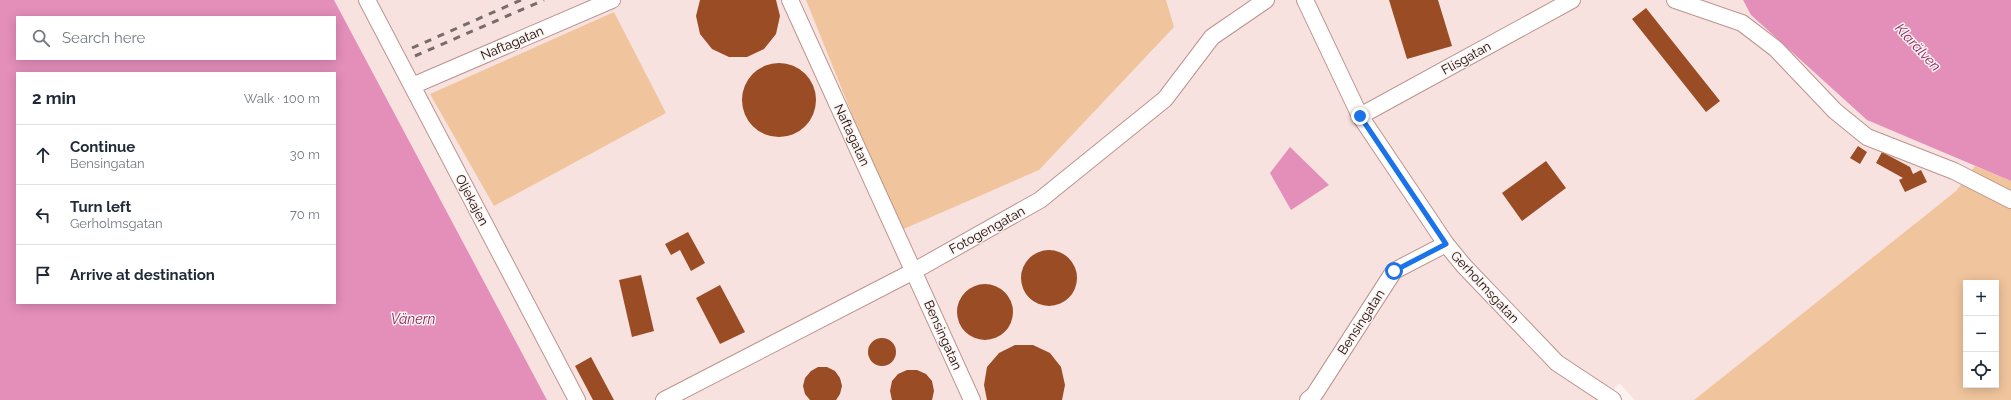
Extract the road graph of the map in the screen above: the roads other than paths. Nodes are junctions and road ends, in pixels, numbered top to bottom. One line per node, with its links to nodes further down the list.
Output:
1 (367, 0): 8 (lane, Oljekajen)
2 (612, 0): 8 (lane, Naftagatan)
3 (790, 0): 12 (lane, Naftagatan)
4 (1266, 0): 12 (lane, Fotogengatan)
5 (1305, 0): 9 (lane, Gerholmsgatan)
6 (1572, 0): 9 (lane, Flisgatan)
7 (1675, 0): 10 (lane)
8 (412, 86): 13 (lane, Oljekajen)
9 (1360, 116): 11 (lane, Gerholmsgatan)
10 (2011, 200)
11 (1446, 244): 16 (lane, Bensingatan); 17 (lane, Gerholmsgatan)
12 (914, 271): 14 (lane, Fotogengatan); 15 (lane, Bensingatan)
13 (577, 400)
14 (664, 400)
15 (972, 400)
16 (1308, 400)
17 (1613, 400)

